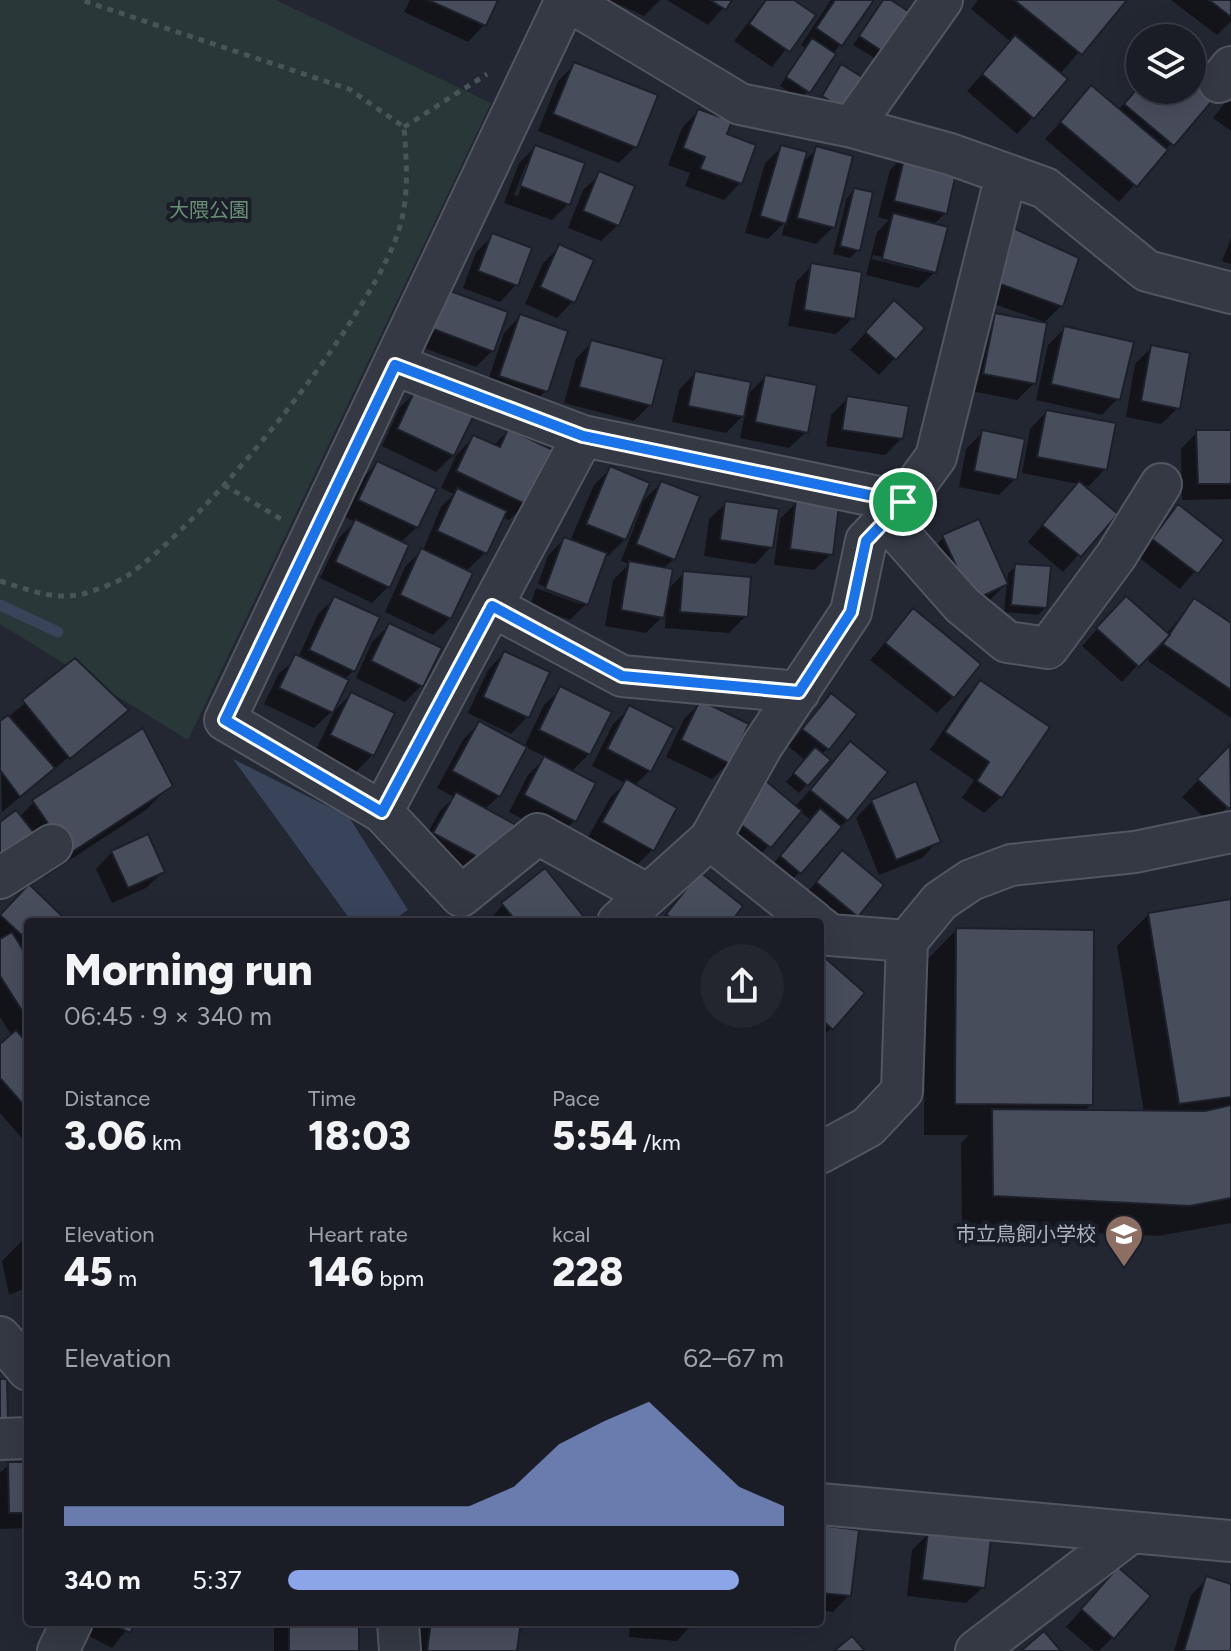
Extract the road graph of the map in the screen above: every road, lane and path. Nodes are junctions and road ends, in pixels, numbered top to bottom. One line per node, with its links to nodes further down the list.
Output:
1 (81, 0): 5 (path)
2 (566, 0): 6 (street); 9 (street)
3 (942, 0): 6 (street)
4 (497, 68): 5 (path)
5 (404, 127): 12 (path)
6 (852, 127): 7 (street)
7 (1006, 175): 8 (street); 13 (street)
8 (1231, 293)
9 (395, 365): 10 (street); 14 (street)
10 (583, 436): 13 (street); 16 (street)
11 (1161, 484): 13 (street)
12 (224, 485): 14 (path); 15 (path)
13 (894, 511): 17 (street)
14 (313, 537): 18 (street)
15 (0, 581)
16 (492, 606): 17 (street); 18 (street)
17 (799, 692): 20 (street)
18 (382, 812): 23 (street)
19 (1231, 832): 27 (street)
20 (710, 839): 23 (street); 25 (street)
21 (52, 845): 22 (street)
22 (0, 878)
23 (648, 895): 24 (street)
24 (622, 918)
25 (809, 918)
26 (824, 930): 27 (street)
27 (907, 941): 28 (street)
28 (824, 1151)
29 (0, 1337): 30 (street)
30 (24, 1365)
31 (24, 1438): 32 (street)
32 (0, 1439)
33 (824, 1504): 34 (street)
34 (1130, 1533): 35 (street); 40 (street)
35 (1231, 1541)
36 (70, 1626): 38 (street)
37 (398, 1626): 39 (street)
38 (58, 1651)
39 (400, 1651)
40 (976, 1651)

